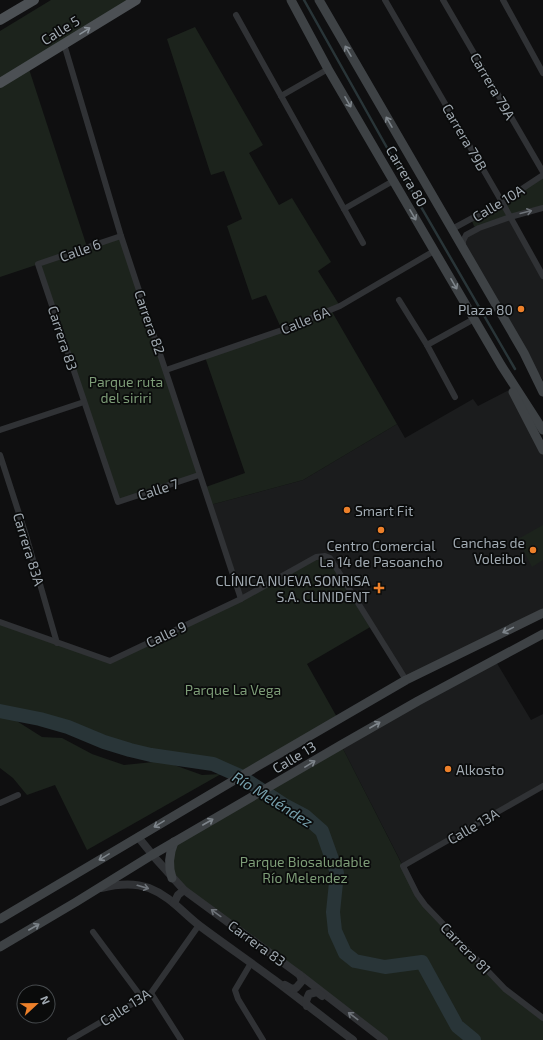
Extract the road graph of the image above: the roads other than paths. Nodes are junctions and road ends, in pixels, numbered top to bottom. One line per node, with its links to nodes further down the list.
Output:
1 (34, 0): 9 (main road)
2 (136, 0): 10 (main road, Calle 5, one-way to 2)
3 (291, 0): 11 (main road, Carrera 80)
4 (319, 0): 23 (main road, Carrera 80, one-way to 4)
5 (385, 0): 19 (street, Carrera 79B)
6 (443, 0): 17 (street, Carrera 79A)
7 (503, 0): 12 (street)
8 (236, 15): 16 (street)
9 (0, 20)
10 (64, 44): 13 (main road, Calle 5); 24 (street, Carrera 82)
11 (328, 69): 16 (street); 18 (main road, Carrera 80, one-way to 18)
12 (543, 73)
13 (12, 75): 14 (main road); 15 (main road, Calle 5)
14 (0, 78)
15 (0, 83)
16 (281, 96): 21 (street)
17 (543, 174): 19 (street, Calle 10A)
18 (393, 181): 21 (street); 27 (main road, Carrera 80, one-way to 27)
19 (502, 202): 22 (street, Carrera 79B); 23 (street, Calle 10A)
20 (543, 208): 22 (street, Calle 10A, one-way to 20)
21 (344, 209): 25 (street)
22 (510, 217): 26 (street, Calle 10A); 29 (street, Carrera 79B)
23 (452, 228): 26 (main road, Carrera 80)
24 (121, 236): 28 (street, Calle 6); 35 (street, Carrera 82)
25 (363, 243)
26 (464, 249): 33 (main road, Carrera 80)
27 (434, 251): 31 (main road, Carrera 80, one-way to 31); 35 (street, Calle 6A)
28 (38, 264): 39 (street, Carrera 83)
29 (543, 276)
30 (399, 300): 32 (street)
31 (474, 319): 32 (street); 34 (main road, Carrera 80)
32 (427, 345): 38 (street)
33 (524, 353): 36 (main road, Carrera 80); 37 (main road, Carrera 80)
34 (501, 365): 41 (main road, Carrera 80); 42 (main road, Carrera 80)
35 (166, 370): 44 (street, Carrera 82)
36 (543, 380)
37 (543, 392)
38 (455, 397)
39 (84, 402): 40 (street); 45 (street, Carrera 83)
40 (0, 430)
41 (543, 430)
42 (543, 450)
43 (0, 455): 50 (street, Carrera 83A)
44 (199, 475): 45 (street, Calle 7); 46 (street, Carrera 82)
45 (118, 502)
46 (241, 599): 50 (street, Calle 9); 51 (street, Calle 9)
47 (543, 613): 51 (main road, Calle 13, one-way to 51)
48 (0, 622): 50 (street, Calle 9)
49 (543, 634): 56 (main road, Calle 13, one-way to 49)
50 (57, 643)
51 (406, 680): 55 (main road, Calle 13, one-way to 55)
52 (543, 786): 58 (street, Calle 13A)
53 (18, 795): 54 (street)
54 (0, 803)
55 (138, 837): 57 (street, Carrera 83); 63 (main road, Calle 13, one-way to 63)
56 (174, 842): 57 (main road, Calle 13); 59 (main road)
57 (152, 855): 59 (street, Carrera 83); 60 (main road, Calle 13)
58 (403, 866): 74 (street, Carrera 81)
59 (172, 878): 61 (street, Carrera 83)
60 (98, 888): 62 (street, Carrera 83, one-way to 62); 66 (main road, Calle 13, one-way to 60)
61 (184, 890): 62 (street); 68 (street, Carrera 83, one-way to 61)
62 (174, 902): 64 (street, Carrera 83)
63 (0, 919)
64 (199, 925): 67 (street, Carrera 83); 70 (street, Calle 13A)
65 (93, 932): 71 (street)
66 (0, 947)
67 (251, 963): 69 (street, Carrera 83); 77 (street)
68 (300, 975): 69 (street); 72 (street, Carrera 83)
69 (276, 981): 73 (street, Carrera 83)
70 (151, 993): 71 (street, Calle 13A); 76 (street)
71 (142, 998): 75 (street, Calle 13A)
72 (333, 1001): 73 (street); 79 (street, Carrera 83, one-way to 72)
73 (307, 1006): 78 (street, Carrera 83)
74 (543, 1018)
75 (70, 1040)
76 (181, 1040)
77 (262, 1040)
78 (353, 1040)
79 (384, 1040)

